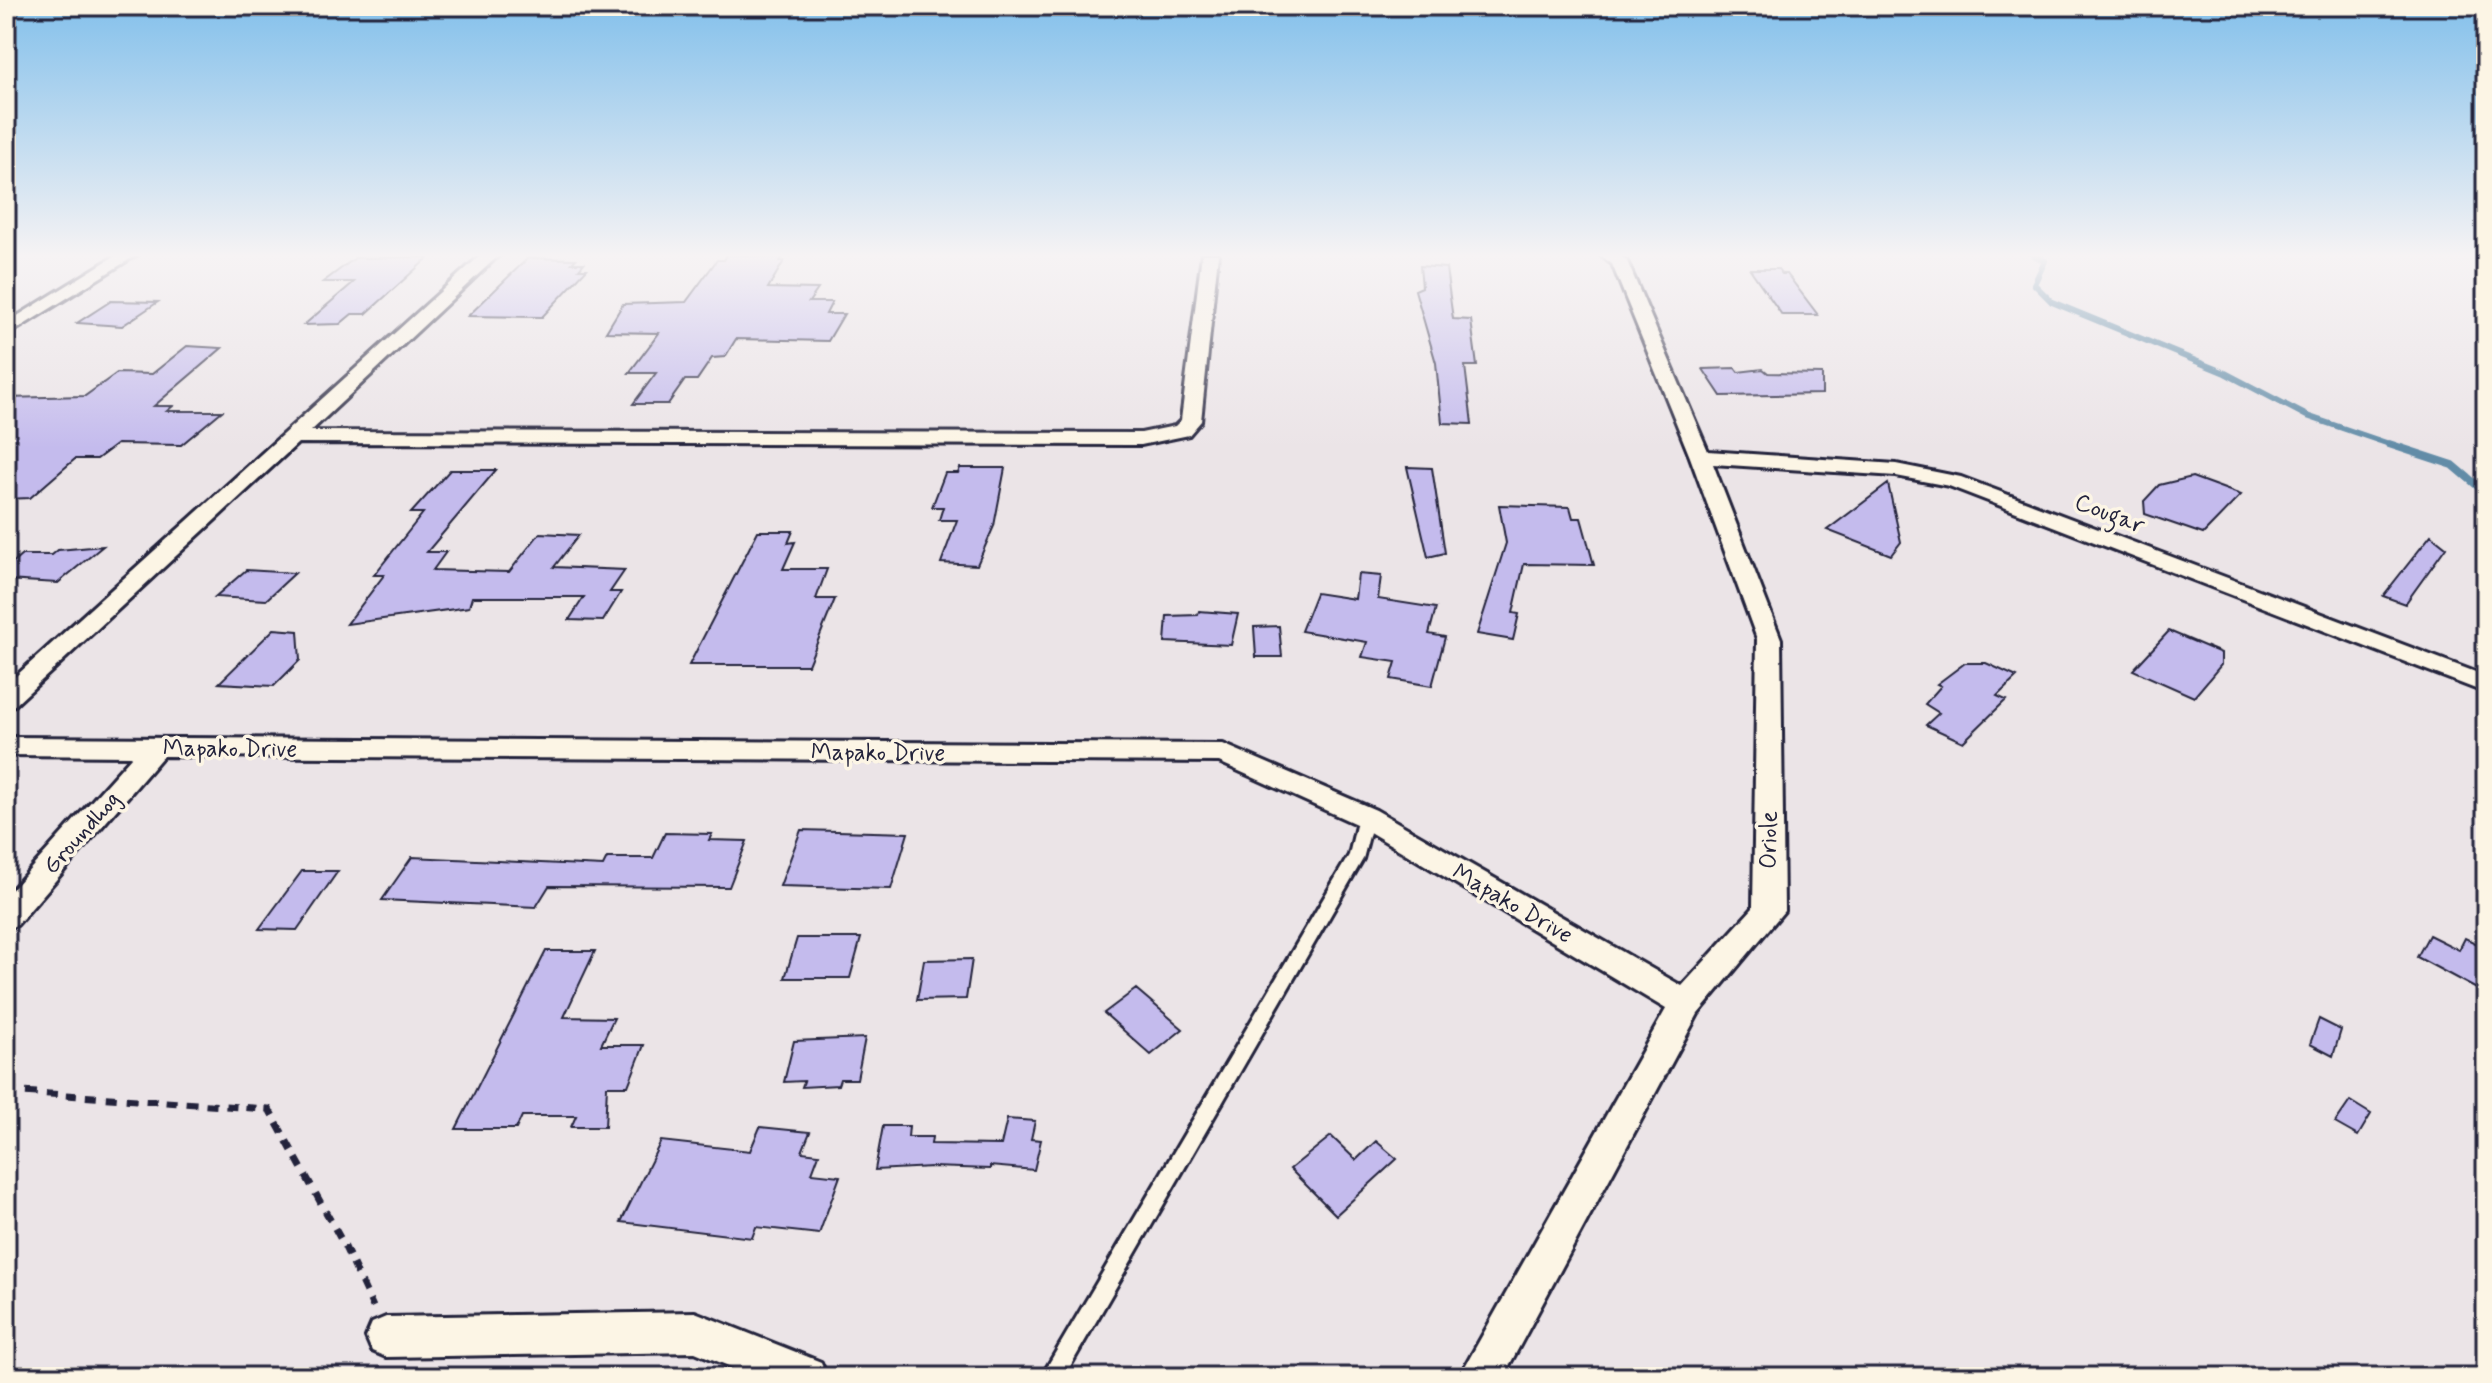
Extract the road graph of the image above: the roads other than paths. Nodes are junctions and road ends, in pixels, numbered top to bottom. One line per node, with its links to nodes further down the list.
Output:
1 (26, 319): 5 (street)
2 (423, 319): 6 (street)
3 (1203, 319): 6 (street)
4 (1643, 319): 7 (street, Oriole)
5 (6, 331)
6 (296, 437): 9 (street)
7 (1700, 457): 8 (street, Cougar); 14 (street, Oriole)
8 (2486, 685)
9 (6, 699)
10 (6, 746): 11 (street, Mapako Drive)
11 (155, 748): 12 (street, Mapako Drive); 13 (street, Groundhog)
12 (1366, 817): 14 (street, Mapako Drive); 17 (lane)
13 (6, 917)
14 (1686, 1004): 18 (street, Oriole)
15 (386, 1337): 16 (street)
16 (806, 1377)
17 (1052, 1377)
18 (1480, 1377)

